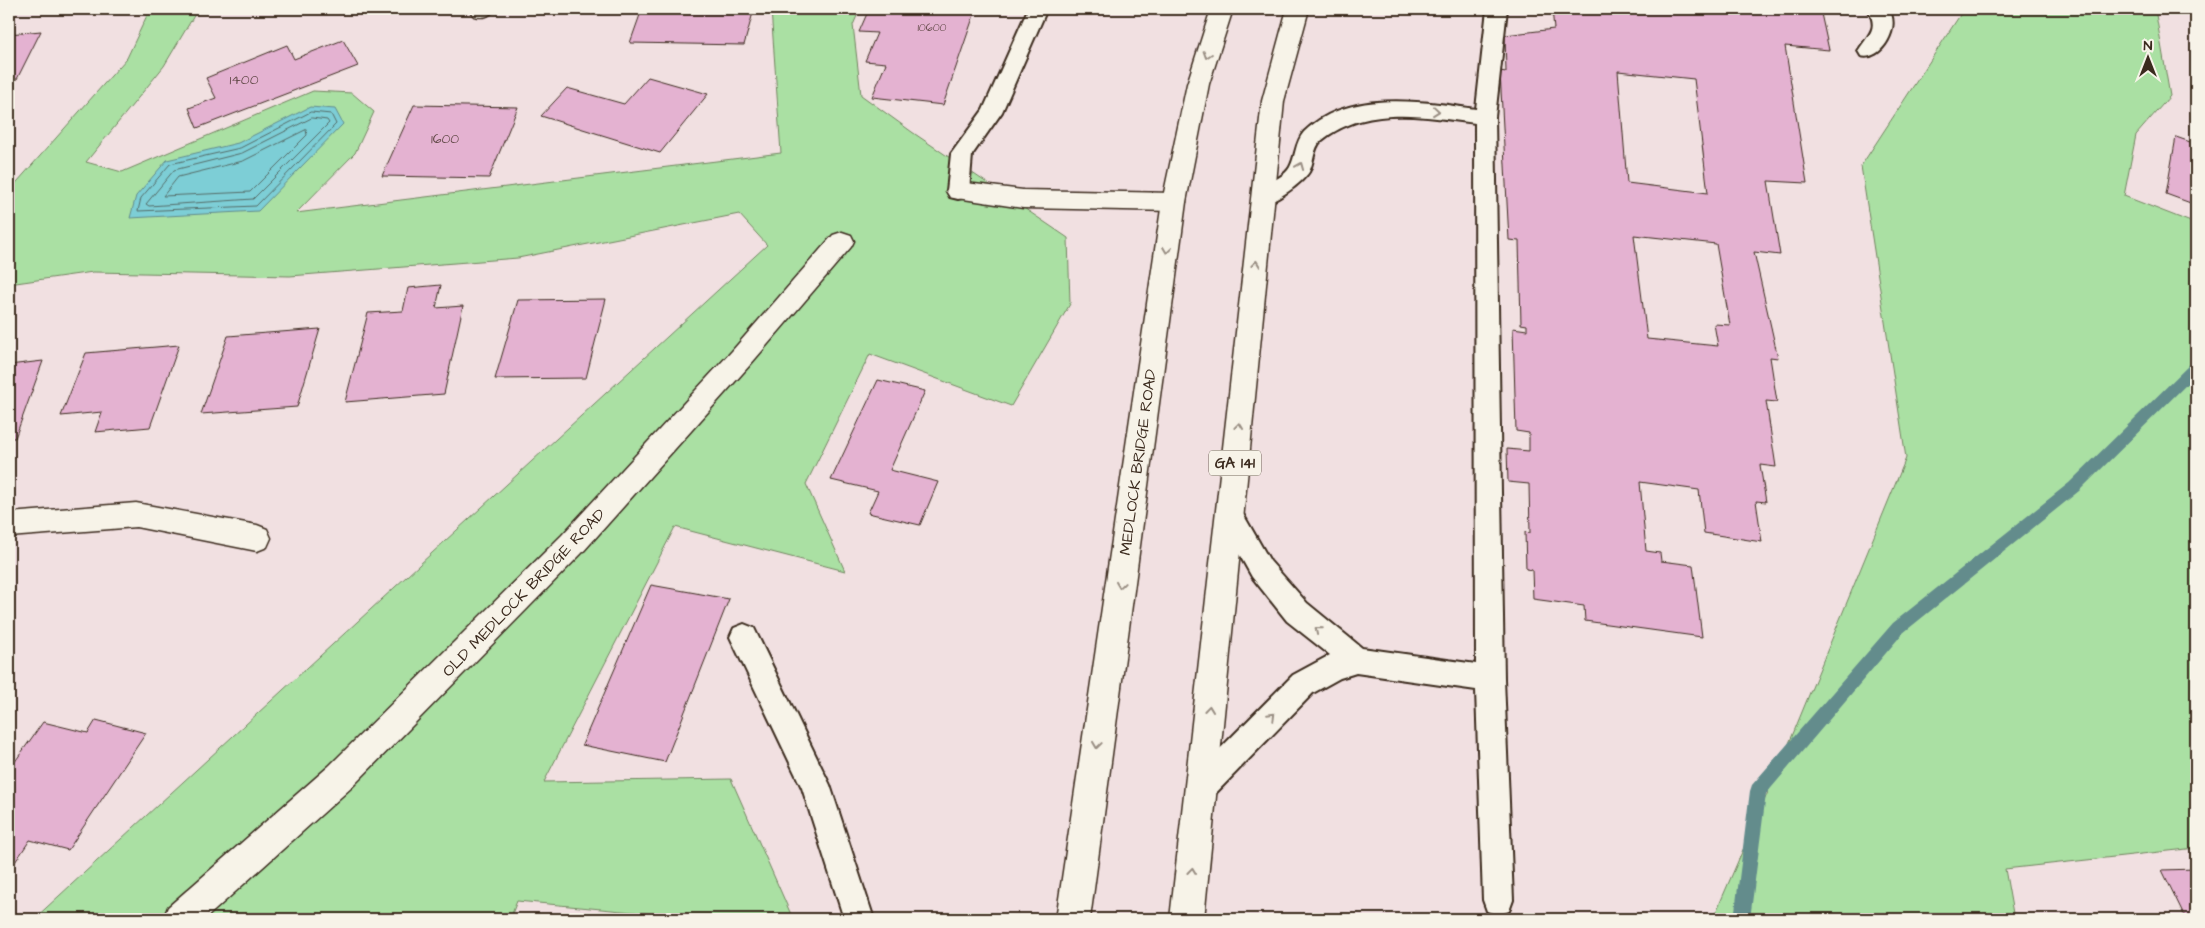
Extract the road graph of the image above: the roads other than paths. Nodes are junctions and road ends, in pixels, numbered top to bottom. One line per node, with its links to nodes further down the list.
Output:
1 (1037, 9): 8 (lane)
2 (1222, 9): 10 (main road, MEDLOCK BRIDGE ROAD, one-way to 10)
3 (1298, 9): 9 (main road, GA 141)
4 (1497, 9): 7 (lane)
5 (1877, 9): 6 (lane)
6 (1868, 51)
7 (1485, 117): 9 (lane, one-way to 7); 17 (lane)
8 (958, 191): 10 (main road)
9 (1263, 196): 12 (main road, GA 141, one-way to 9)
10 (1174, 202): 22 (main road, MEDLOCK BRIDGE ROAD, one-way to 22)
11 (842, 241): 20 (main road, OLD MEDLOCK BRIDGE ROAD)
12 (1230, 515): 16 (lane, one-way to 12); 18 (main road, GA 141, one-way to 12)
13 (9, 525): 14 (main road)
14 (257, 538)
15 (744, 637): 21 (lane)
16 (1356, 660): 17 (lane); 18 (lane, one-way to 16)
17 (1490, 679): 19 (lane)
18 (1201, 788): 23 (main road, GA 141, one-way to 18)
19 (1498, 900)
20 (180, 919)
21 (859, 919)
22 (1073, 919)
23 (1187, 919)

